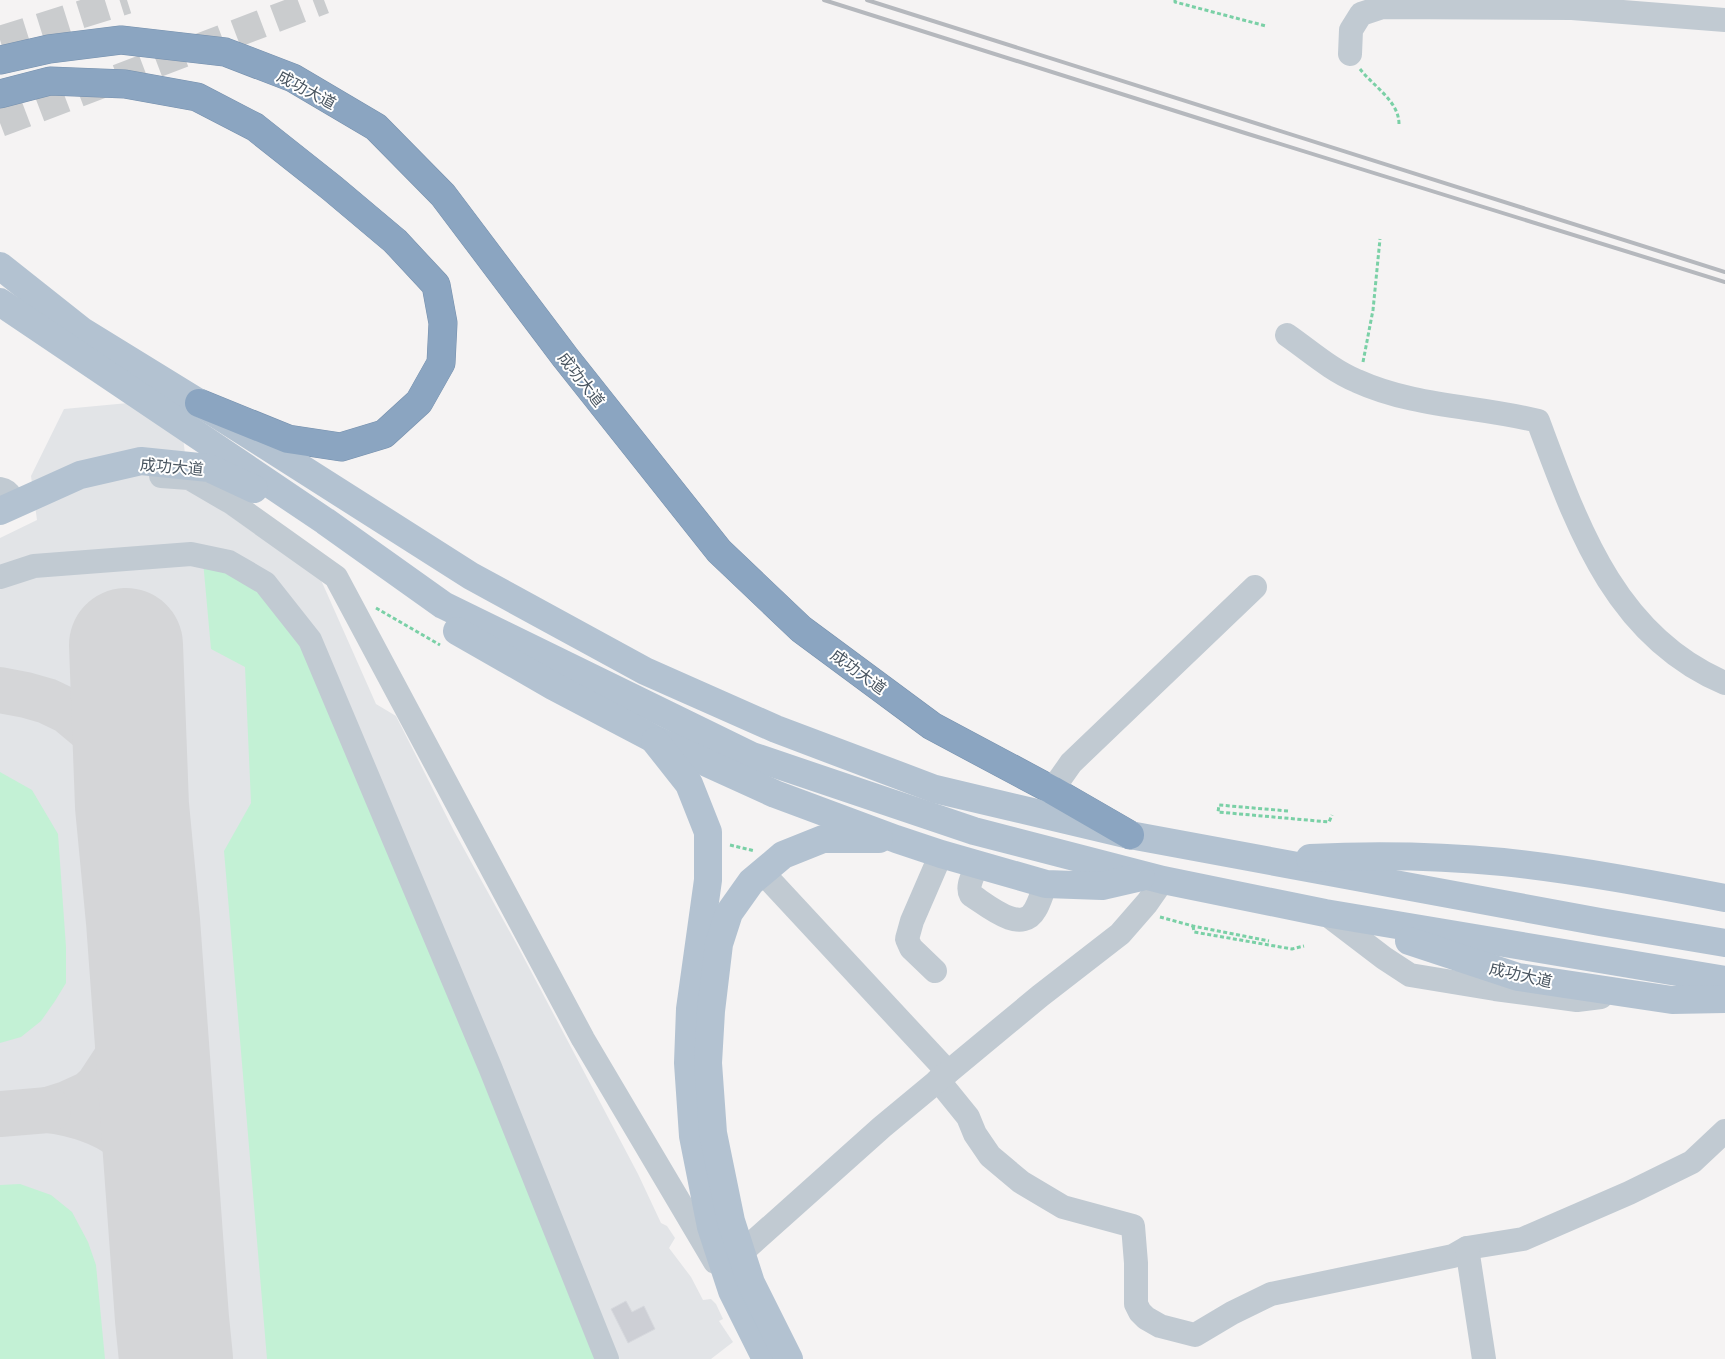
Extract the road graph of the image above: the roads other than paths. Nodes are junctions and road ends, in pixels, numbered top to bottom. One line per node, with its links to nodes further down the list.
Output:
1 (1725, 20): 2 (street)
2 (1350, 54)
3 (0, 60): 15 (highway, 成功大道)
4 (0, 94): 8 (highway)
5 (0, 266): 8 (main road)
6 (0, 302): 10 (main road)
7 (1287, 335): 13 (street)
8 (199, 403): 16 (main road)
9 (2, 508): 10 (main road, 成功大道); 35 (street)
10 (325, 521): 14 (main road, 成功大道); 22 (main road)
11 (0, 577): 36 (street)
12 (1255, 586): 15 (street)
13 (1725, 682)
14 (652, 738): 17 (main road, 成功大道); 35 (main road)
15 (1052, 790): 16 (highway, 成功大道)
16 (1130, 835): 19 (main road)
17 (896, 839): 18 (main road, 成功大道); 20 (main road)
18 (941, 854): 21 (main road, 成功大道); 27 (street)
19 (1261, 860): 24 (main road); 26 (main road)
20 (762, 863): 30 (street); 34 (main road)
21 (977, 865): 23 (main road, 成功大道); 23 (street)
22 (1154, 878): 23 (main road, 成功大道); 25 (main road); 30 (street)
23 (1046, 884)
24 (1725, 898)
25 (1325, 913): 28 (main road); 29 (main road, 成功大道)
26 (1725, 943)
27 (935, 971)
28 (1725, 980)
29 (1725, 998)
30 (943, 1076): 33 (street); 34 (street)
31 (1725, 1132): 32 (street); 33 (street)
32 (1725, 1138)
33 (1467, 1248): 39 (street)
34 (741, 1253): 38 (main road)
35 (732, 1291): 37 (main road)
36 (607, 1359)
37 (766, 1359)
38 (789, 1359)
39 (1484, 1359)

